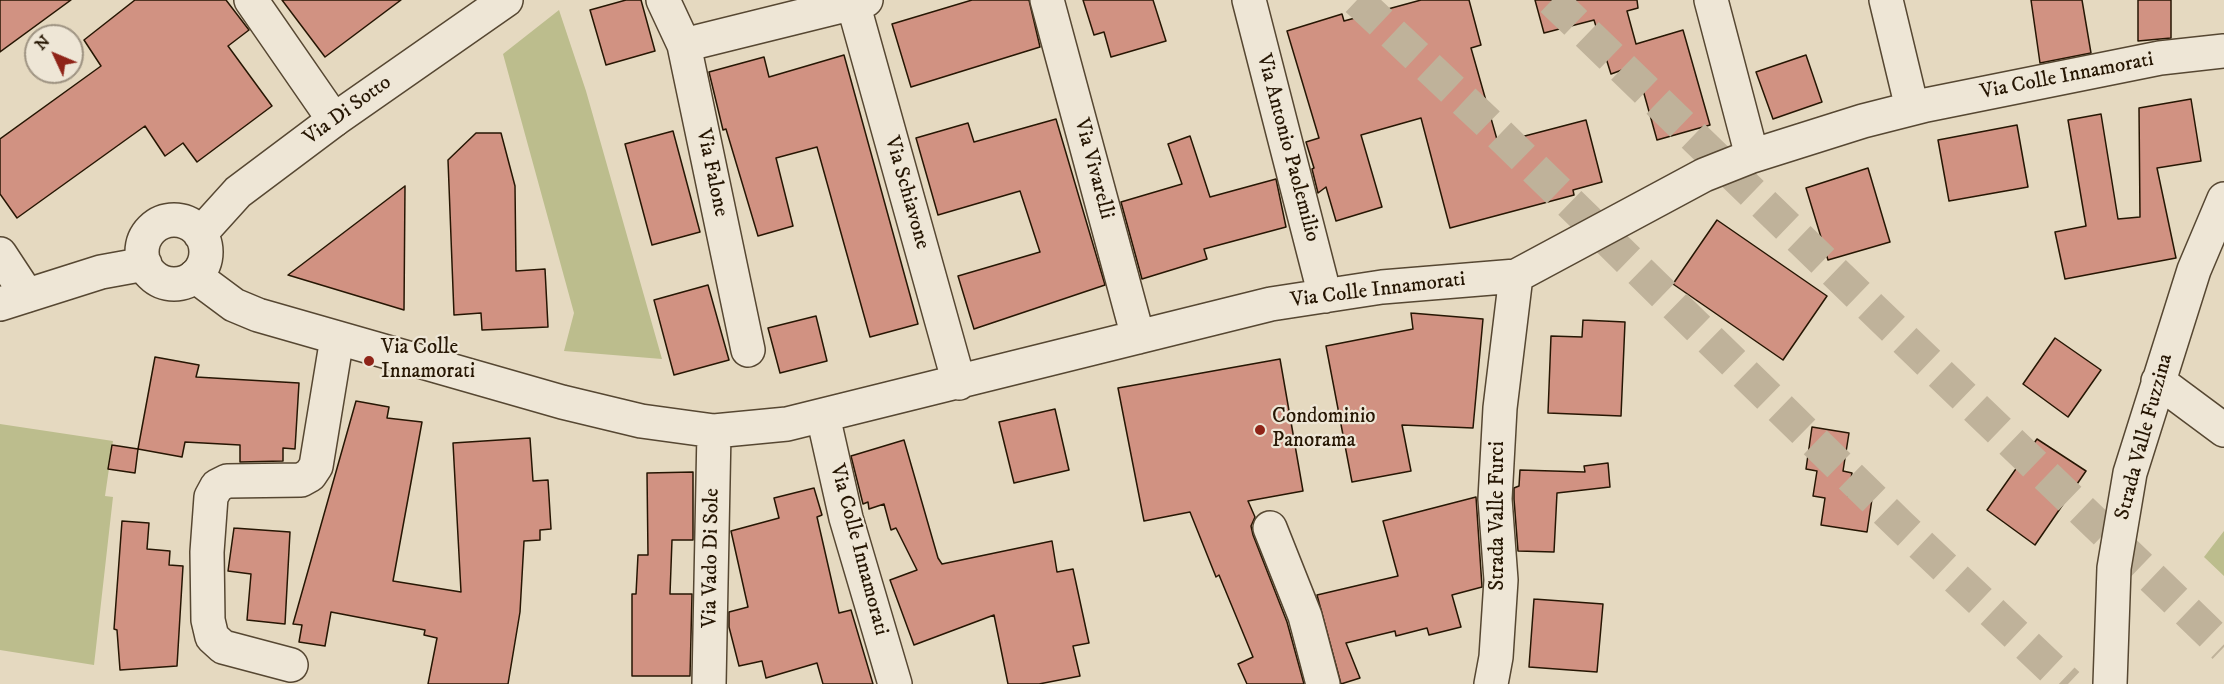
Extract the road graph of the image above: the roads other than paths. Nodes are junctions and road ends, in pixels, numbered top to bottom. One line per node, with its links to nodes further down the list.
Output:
1 (252, 0): 12 (street)
2 (506, 0): 12 (street, Via Di Sotto)
3 (663, 0): 9 (street, Via Falone)
4 (1047, 0): 23 (street, Via Vivarelli)
5 (1249, 0): 20 (street, Via Antonio Paolemilio)
6 (1711, 0): 13 (street)
7 (1886, 0): 11 (street)
8 (860, 2): 9 (street); 26 (street, Via Schiavone)
9 (684, 45): 24 (street, Via Falone)
10 (2224, 51): 11 (street, Via Colle Innamorati)
11 (1912, 108): 13 (street, Via Colle Innamorati)
12 (334, 120): 15 (street, Via Di Sotto)
13 (1752, 156): 19 (street, Via Colle Innamorati)
14 (2224, 199): 25 (street, Strada Valle Fuzzina)
15 (200, 234): 17 (street); 18 (street)
16 (0, 254): 21 (street)
17 (145, 264): 18 (street); 21 (street)
18 (195, 276): 22 (street, Via Colle Innamorati)
19 (1516, 276): 20 (street, Via Colle Innamorati); 35 (street, Strada Valle Furci)
20 (1326, 296): 23 (street, Via Colle Innamorati)
21 (13, 299)
22 (337, 338): 29 (street, Via Colle Innamorati); 31 (street)
23 (1138, 338): 26 (street, Via Colle Innamorati)
24 (748, 350)
25 (2158, 381): 28 (street); 36 (street, Strada Valle Fuzzina)
26 (959, 383): 27 (street, Via Colle Innamorati)
27 (823, 416): 29 (street, Via Colle Innamorati); 33 (street, Via Colle Innamorati)
28 (2224, 430)
29 (714, 431): 32 (street, Via Vado Di Sole)
30 (1270, 528): 34 (street)
31 (291, 665)
32 (709, 684)
33 (895, 684)
34 (1323, 684)
35 (1491, 684)
36 (2110, 684)

